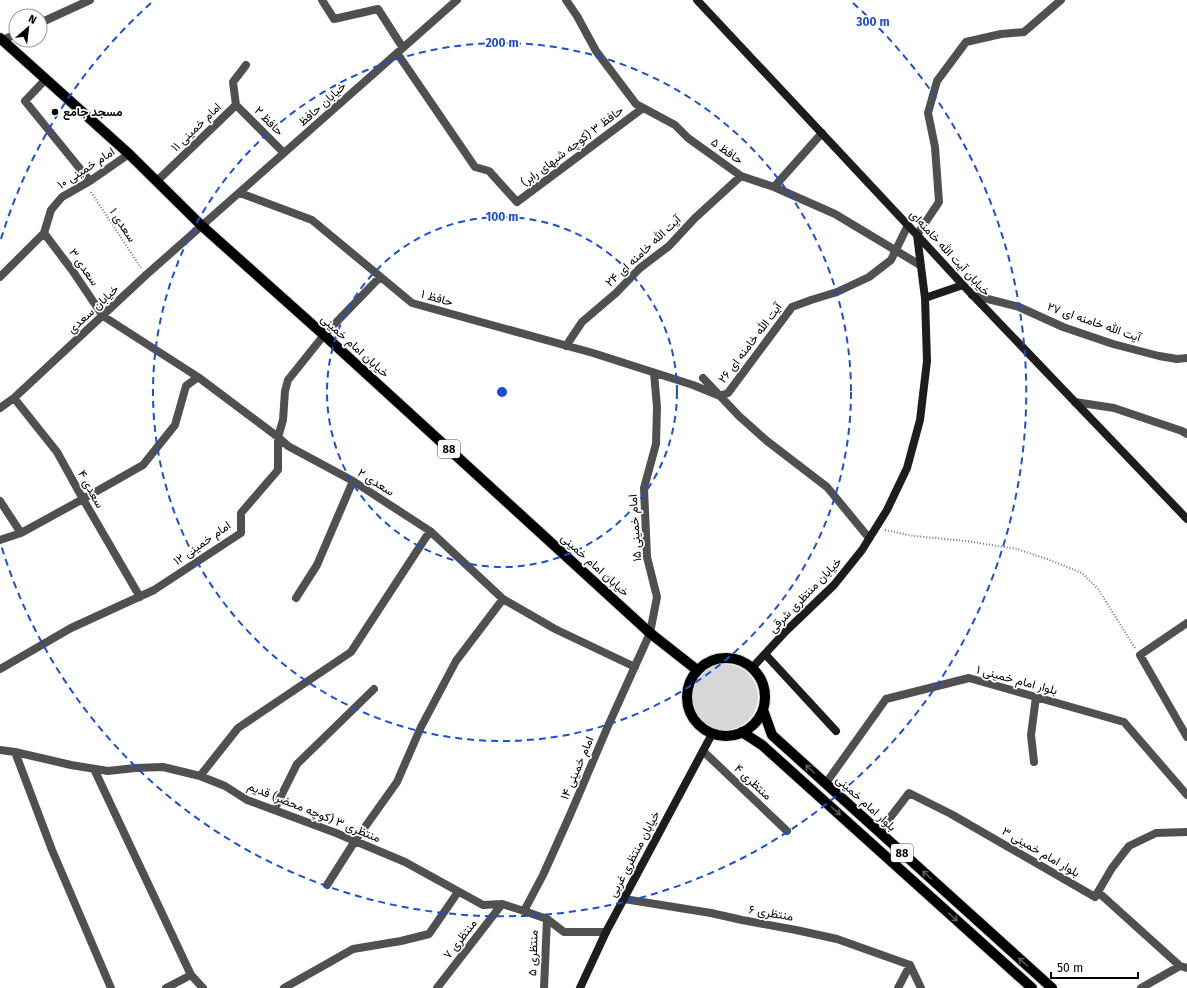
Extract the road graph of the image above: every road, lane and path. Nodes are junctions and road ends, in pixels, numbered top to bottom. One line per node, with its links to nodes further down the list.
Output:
1 (90, 0): 7 (street)
2 (322, 0): 9 (street)
3 (457, 0): 9 (street, خیابان حافظ)
4 (566, 0): 13 (street, حافظ ۵)
5 (697, 0): 14 (main road, خیابان آیت الله خامنه‌ای)
6 (1061, 0): 25 (street)
7 (48, 19)
8 (1, 39): 11 (main road, خیابان امام خمینی / 88)
9 (400, 50): 13 (street, حافظ ۳ (کوچه شبهای رابر)); 15 (street, خیابان حافظ)
10 (246, 65): 12 (street, امام خمینی ۱۱)
11 (46, 79): 16 (main road, خیابان امام خمینی / 88); 19 (street)
12 (236, 105): 15 (street, حافظ ۲); 18 (street, امام خمینی ۱۱)
13 (643, 108): 17 (street, حافظ ۵)
14 (822, 133): 20 (street); 22 (main road, خیابان آیت الله خامنه‌ای)
15 (284, 153): 21 (street, خیابان حافظ)
16 (129, 154): 18 (main road, خیابان امام خمینی / 88); 19 (street, امام خمینی ۱۰)
17 (741, 176): 20 (street, حافظ ۵); 35 (street, آیت الله خامنه ای ۲۴)
18 (157, 181): 23 (main road, خیابان امام خمینی / 88)
19 (88, 183): 24 (street, امام خمینی ۱۰); 27 (path, سعدی ۱)
20 (774, 187): 26 (street, حافظ ۵)
21 (240, 193): 23 (street, خیابان حافظ); 29 (street, حافظ ۱)
22 (908, 225): 25 (main road, خیابان آیت الله خامنه‌ای); 40 (street, آیت الله خامنه ای ۲۶)
23 (202, 226): 27 (street, خیابان سعدی); 34 (main road, خیابان امام خمینی / 88)
24 (44, 233): 28 (street, امام خمینی ۱۰); 33 (street, سعدی ۳)
25 (917, 235): 26 (main road, خیابان منتظری شرقی); 30 (main road, خیابان آیت الله خامنه‌ای)
26 (920, 265): 32 (main road, خیابان منتظری شرقی)
27 (146, 276): 33 (street, خیابان سعدی)
28 (0, 277)
29 (380, 277): 34 (street, امام خمینی ۱۲); 35 (street, حافظ ۱)
30 (963, 286): 31 (main road, خیابان آیت الله خامنه‌ای); 32 (main road)
31 (972, 295): 36 (street, آیت الله خامنه ای ۲۷); 42 (main road, خیابان آیت الله خامنه‌ای)
32 (925, 298): 50 (main road, خیابان منتظری شرقی)
33 (103, 316): 38 (street, سعدی ۲); 41 (street, خیابان سعدی)
34 (324, 335): 45 (street, امام خمینی ۱۲); 59 (main road, خیابان امام خمینی / 88)
35 (566, 346): 37 (street, حافظ ۱)
36 (1187, 358)
37 (654, 373): 40 (street, آیت الله خامنه ای ۲۶); 59 (street, امام خمینی ۱۵)
38 (198, 377): 45 (street, سعدی ۲); 47 (street)
39 (703, 378): 40 (street)
40 (720, 396): 53 (street)
41 (14, 398): 43 (street, خیابان سعدی); 47 (street, سعدی ۴)
42 (1075, 402): 44 (street); 49 (main road, خیابان آیت الله خامنه‌ای)
43 (0, 408)
44 (1187, 434)
45 (278, 437): 46 (street, سعدی ۲); 55 (street, امام خمینی ۱۲)
46 (353, 481): 51 (street, سعدی ۲); 56 (street)
47 (83, 499): 52 (street); 55 (street, سعدی ۴)
48 (0, 501): 52 (street)
49 (1187, 519)
50 (876, 527): 53 (main road, خیابان منتظری شرقی); 60 (path)
51 (430, 531): 57 (street, سعدی ۲); 78 (street)
52 (21, 533): 54 (street)
53 (869, 538): 61 (main road, خیابان منتظری شرقی)
54 (0, 540)
55 (140, 596): 64 (street, امام خمینی ۱۲)
56 (296, 598)
57 (503, 599): 62 (street, سعدی ۲); 85 (street)
58 (1187, 622): 72 (street)
59 (650, 633): 62 (street, امام خمینی ۱۴); 65 (main road, خیابان امام خمینی / 88)
60 (1136, 650)
61 (765, 654): 63 (main road, خیابان منتظری شرقی); 69 (main road)
62 (636, 667): 91 (street, امام خمینی ۱۴)
63 (752, 668): 65 (main road); 68 (main road, 88)
64 (0, 669)
65 (697, 670): 71 (main road)
66 (374, 689): 81 (street)
67 (1036, 697): 76 (street); 79 (street, بلوار امام خمینی ۱); 80 (street, بلوار امام خمینی ۱)
68 (762, 710): 70 (main road, 88); 79 (main road, بلوار امام خمینی / 88, one-way to 68)
69 (836, 731)
70 (742, 732): 71 (main road, 88); 106 (main road, 88, one-way to 106)
71 (712, 734): 74 (main road, خیابان منتظری غربی)
72 (1187, 737)
73 (0, 750): 75 (street, منتظری ۳ (کوچه محضر) قدیم)
74 (703, 751): 82 (street, منتظری ۴); 89 (main road, خیابان منتظری غربی)
75 (15, 752): 77 (street, منتظری ۳ (کوچه محضر) قدیم); 97 (street)
76 (1034, 762)
77 (94, 769): 78 (street, منتظری ۳ (کوچه محضر) قدیم); 96 (street)
78 (200, 776): 81 (street, منتظری ۳ (کوچه محضر) قدیم)
79 (826, 784): 83 (main road, بلوار امام خمینی / 88)
80 (1187, 795)
81 (274, 810): 85 (street, منتظری ۳ (کوچه محضر) قدیم)
82 (787, 831)
83 (879, 832): 88 (street, بلوار امام خمینی ۳); 107 (main road, بلوار امام خمینی / 88, one-way to 83)
84 (1187, 832): 88 (street)
85 (355, 841): 86 (street); 87 (street, منتظری ۳ (کوچه محضر) قدیم)
86 (327, 885)
87 (458, 892): 90 (street, منتظری ۳ (کوچه محضر) قدیم); 100 (street)
88 (1098, 892): 95 (street)
89 (624, 899): 93 (main road, خیابان منتظری غربی); 94 (street, منتظری ۶)
90 (502, 904): 91 (street, منتظری ۳ (کوچه محضر) قدیم); 101 (street, منتظری ۷)
91 (524, 911): 92 (street, منتظری ۳ (کوچه محضر) قدیم)
92 (547, 919): 93 (street, منتظری ۳ (کوچه محضر) قدیم); 102 (street, منتظری ۵)
93 (606, 932): 103 (main road, خیابان منتظری غربی)
94 (910, 965): 104 (street); 105 (street)
95 (1184, 967): 108 (street)
96 (190, 975): 98 (street); 99 (street)
97 (111, 988)
98 (166, 988)
99 (203, 988)
100 (284, 988)
101 (437, 988)
102 (544, 988)
103 (580, 988)
104 (898, 988)
105 (921, 988)
106 (1032, 988)
107 (1052, 988)
108 (1141, 988)

